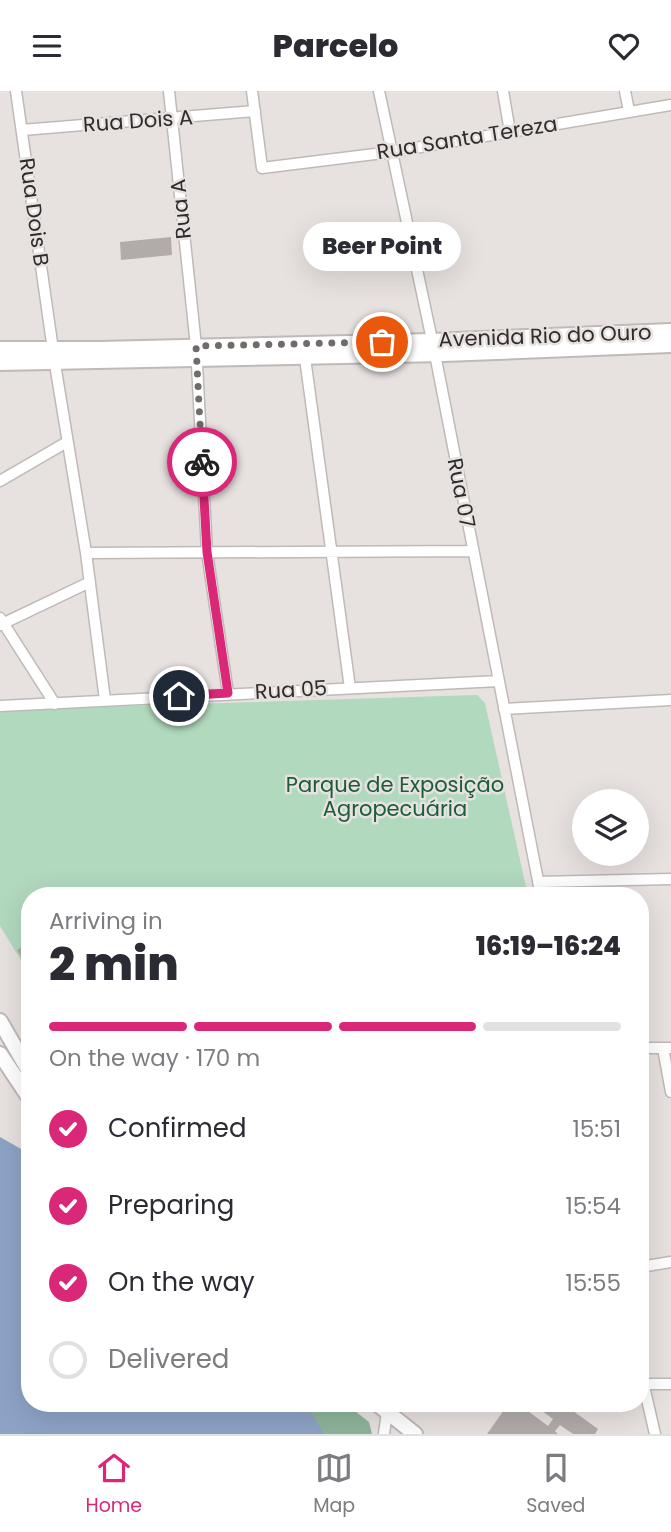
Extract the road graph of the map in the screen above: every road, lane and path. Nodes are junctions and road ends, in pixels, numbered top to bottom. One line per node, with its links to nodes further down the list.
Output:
1 (16, 91): 11 (street, Rua Dois B)
2 (169, 91): 10 (street, Rua A)
3 (252, 91): 8 (street)
4 (379, 91): 13 (street, Rua 07)
5 (503, 91): 12 (street)
6 (625, 91): 9 (street)
7 (671, 105): 9 (street, Rua Santa Tereza)
8 (255, 111): 10 (street, Rua Dois A); 13 (street, Rua Santa Tereza)
9 (629, 111): 12 (street, Rua Santa Tereza)
10 (172, 119): 11 (street, Rua Dois A); 20 (street, Rua A)
11 (22, 129): 21 (street, Rua Dois B)
12 (510, 132): 13 (street, Rua Santa Tereza)
13 (391, 152): 17 (street, Rua 07)
14 (671, 331): 16 (main road, Avenida Rio do Ouro)
15 (671, 345): 16 (main road, Avenida Rio do Ouro)
16 (464, 346): 17 (main road, Avenida Rio do Ouro)
17 (433, 347): 19 (main road, Avenida Rio do Ouro); 27 (street, Rua 07)
18 (0, 349): 21 (main road, Avenida Rio do Ouro)
19 (333, 350): 20 (main road, Avenida Rio do Ouro); 22 (main road, Avenida Rio do Ouro)
20 (196, 353): 21 (main road, Avenida Rio do Ouro); 22 (main road, Avenida Rio do Ouro); 28 (street, Rua A)
21 (54, 356): 23 (main road, Avenida Rio do Ouro); 24 (street, Rua Dois B)
22 (305, 358): 26 (street)
23 (0, 363)
24 (67, 442): 25 (street); 29 (street, Rua Dois B)
25 (0, 481)
26 (332, 551): 27 (street); 28 (street); 33 (street)
27 (473, 551): 32 (street, Rua 07)
28 (207, 552): 29 (street); 34 (street, Rua A)
29 (86, 554): 30 (street, Rua Dois B)
30 (90, 582): 31 (street); 35 (street, Rua Dois B)
31 (1, 622): 37 (street)
32 (499, 681): 33 (street, Rua 05); 39 (street, Rua 07)
33 (350, 688): 34 (street, Rua 05)
34 (228, 693): 35 (street, Rua 05)
35 (105, 700): 37 (street, Rua 05)
36 (671, 700): 39 (street)
37 (55, 704): 38 (street, Rua 05)
38 (0, 706)
39 (504, 709): 41 (street, Rua 07)
40 (671, 880): 41 (street)
41 (538, 882): 42 (street, Rua 07)
42 (539, 887)
43 (0, 1021): 46 (main road)
44 (649, 1048): 45 (street)
45 (667, 1048): 52 (street)
46 (16, 1049): 47 (main road); 48 (main road)
47 (0, 1053): 50 (main road)
48 (21, 1057)
49 (21, 1071): 50 (street)
50 (11, 1073): 51 (main road)
51 (21, 1087)
52 (671, 1092)
53 (671, 1262): 54 (street)
54 (649, 1266)
55 (649, 1384): 56 (street)
56 (671, 1384)
57 (649, 1407): 62 (street)
58 (381, 1412): 61 (street)
59 (385, 1412): 60 (main road)
60 (406, 1431)
61 (384, 1434)
62 (655, 1434)

